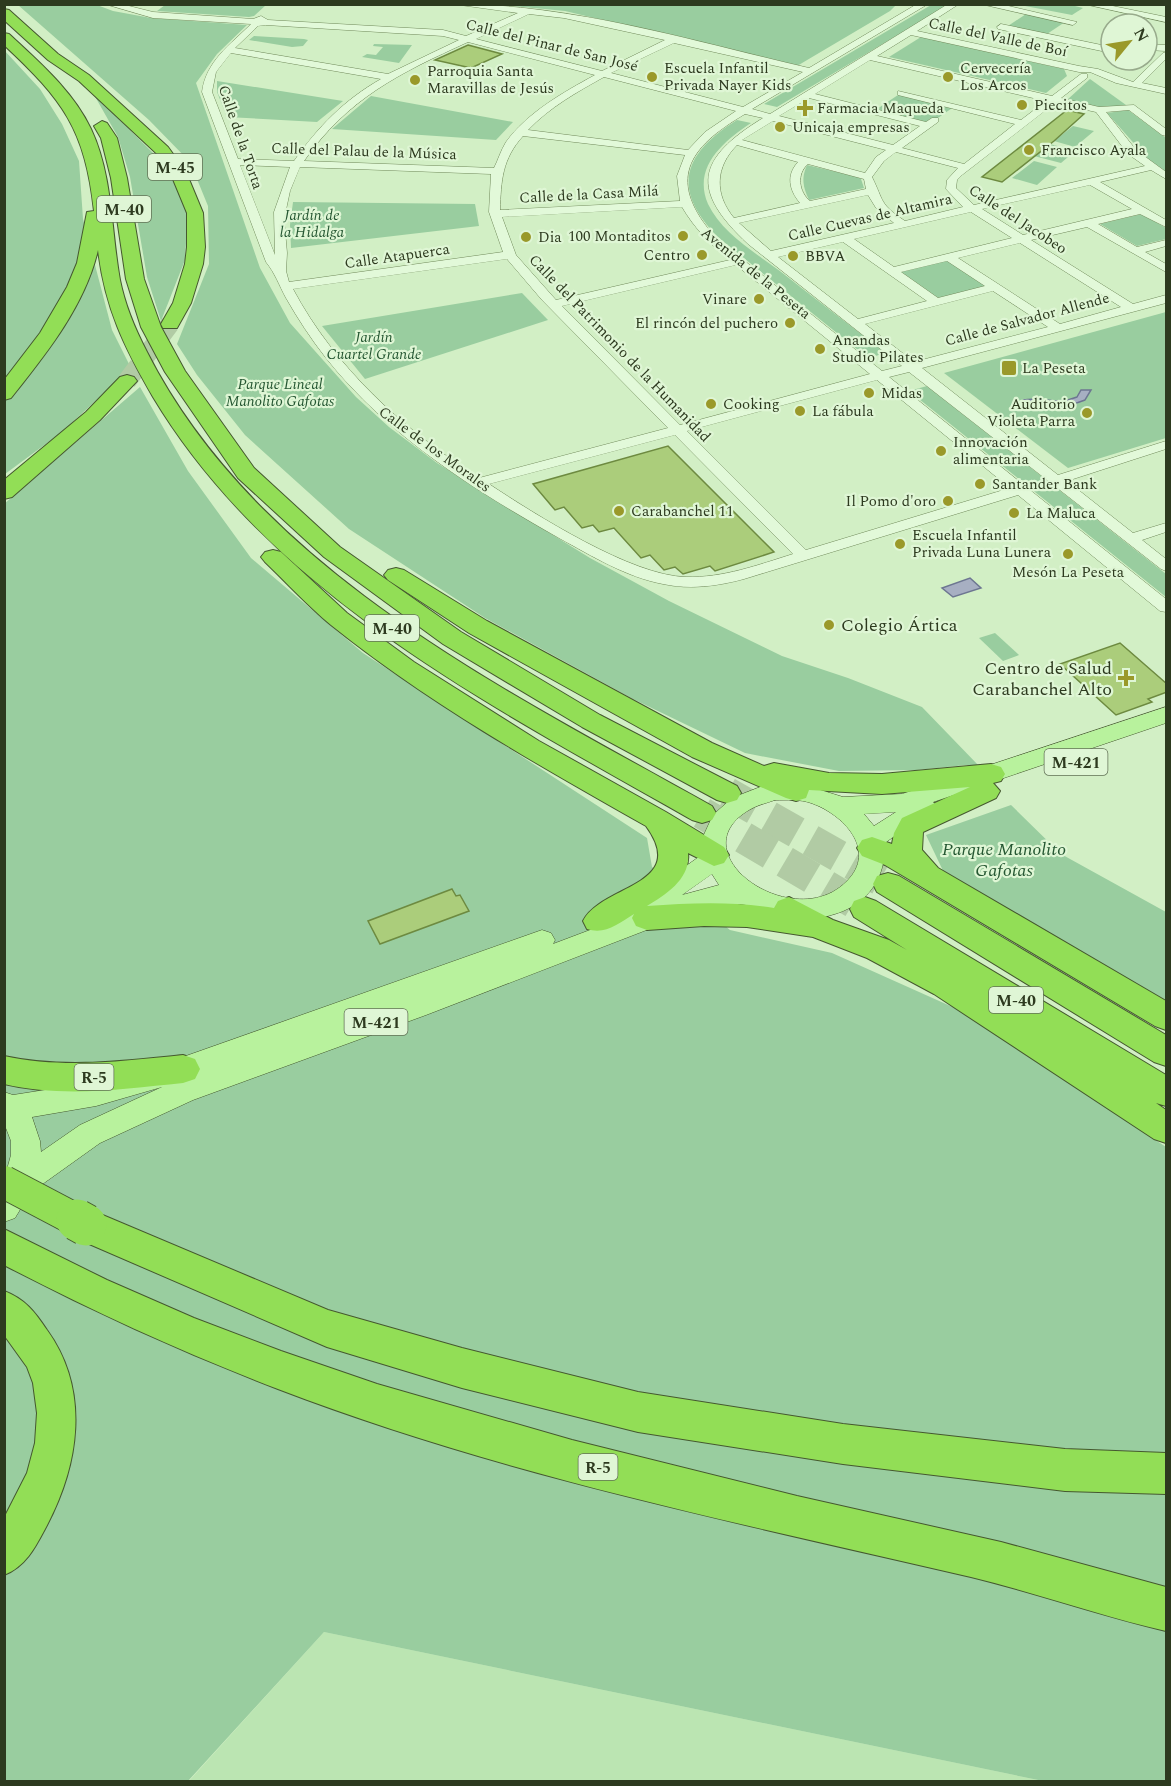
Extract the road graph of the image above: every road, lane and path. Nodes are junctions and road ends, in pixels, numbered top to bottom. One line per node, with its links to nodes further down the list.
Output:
1 (109, 4): 12 (street, Calle del Pinar de San José)
2 (457, 4): 8 (street)
3 (924, 4): 27 (street, Avenida de la Peseta)
4 (955, 4): 15 (street, Avenida de la Peseta)
5 (985, 4): 9 (street)
6 (1095, 5): 11 (street); 13 (street)
7 (270, 10): 12 (street, Calle de la Torta)
8 (531, 10): 17 (street, Calle de los Morales); 19 (street)
9 (1023, 12): 13 (street); 14 (street)
10 (4, 13): 24 (highway, M-40)
11 (1164, 17)
12 (258, 21): 17 (street, Calle del Pinar de San José); 22 (street, Calle de la Torta)
13 (1073, 22): 18 (street)
14 (1001, 27): 18 (street); 20 (street)
15 (910, 32): 20 (street, Calle del Valle de Boí); 25 (street, Avenida de la Peseta)
16 (4, 37): 54 (highway, M-40)
17 (467, 38): 30 (street, Calle del Pinar de San José); 31 (street, Calle de los Morales)
18 (1051, 38): 21 (street)
19 (675, 39): 27 (street); 30 (street, Calle del Patrimonio de la Humanidad)
20 (972, 45): 29 (street, Calle del Valle de Boí)
21 (1099, 48)
22 (230, 50): 31 (street); 53 (street, Calle de la Torta)
23 (1167, 53): 33 (street)
24 (53, 57): 92 (highway, M-45); 104 (highway, M-40)
25 (869, 57): 28 (street); 35 (street, Avenida de la Peseta)
26 (1099, 65): 29 (street, Calle del Jacobeo)
27 (811, 71): 41 (street, Avenida de la Peseta)
28 (933, 72): 36 (street); 38 (street)
29 (1090, 73): 32 (street); 33 (street, Calle del Valle de Boí); 38 (street, Calle del Jacobeo)
30 (606, 74): 41 (street, Calle del Pinar de San José); 47 (street, Calle del Patrimonio de la Humanidad)
31 (387, 77): 55 (street, Calle de los Morales)
32 (1101, 85)
33 (1136, 85): 34 (street, Calle del Valle de Boí)
34 (1167, 91)
35 (807, 95): 43 (street); 44 (street, Avenida de la Peseta)
36 (893, 98): 39 (street); 43 (street)
37 (1118, 98): 40 (street)
38 (1053, 99): 42 (street); 45 (street, Calle del Jacobeo)
39 (955, 106): 45 (street); 46 (street)
40 (1131, 107): 42 (street); 48 (street)
41 (745, 110): 44 (street); 44 (street); 51 (street, Avenida de la Peseta)
42 (1099, 110): 57 (street)
43 (874, 111): 46 (street)
44 (771, 117): 49 (street, Avenida de la Peseta); 50 (street)
45 (1022, 123): 56 (street, Calle del Jacobeo)
46 (928, 124): 50 (street)
47 (519, 132): 51 (street); 58 (street, Calle del Patrimonio de la Humanidad)
48 (1167, 133)
49 (734, 141): 52 (street); 70 (street, Avenida de la Peseta)
50 (893, 149): 56 (street); 60 (street)
51 (690, 153): 63 (street, Avenida de la Peseta)
52 (806, 161): 60 (street); 64 (street)
53 (232, 162): 55 (street, Calle del Palau de la Música); 69 (street, Calle de la Torta)
54 (94, 163): 97 (highway); 98 (highway, M-40)
55 (297, 164): 58 (street, Calle del Palau de la Música); 68 (street, Calle de los Morales)
56 (964, 167): 65 (street, Calle del Jacobeo)
57 (1152, 167): 59 (street); 61 (street, Calle Cuevas de Altamira)
58 (496, 171): 67 (street, Calle del Patrimonio de la Humanidad)
59 (1167, 176)
60 (867, 177): 62 (street)
61 (1091, 181): 65 (street, Calle Cuevas de Altamira); 66 (street)
62 (870, 191): 64 (street); 73 (street)
63 (686, 204): 67 (street, Calle de la Casa Milá); 81 (street, Avenida de la Peseta)
64 (809, 205): 70 (street)
65 (973, 208): 73 (street, Calle Cuevas de Altamira); 75 (street, Calle del Jacobeo)
66 (1142, 210): 71 (street); 72 (street)
67 (495, 214): 78 (street, Calle del Patrimonio de la Humanidad)
68 (278, 220): 69 (street); 83 (street, Calle de los Morales)
69 (255, 222): 83 (street, Calle de la Torta)
70 (731, 222): 79 (street, Avenida de la Peseta)
71 (1089, 223): 75 (street); 77 (street)
72 (1167, 224)
73 (904, 225): 74 (street, Calle Cuevas de Altamira)
74 (845, 238): 79 (street, Calle Cuevas de Altamira); 84 (street)
75 (1022, 239): 80 (street); 90 (street, Calle del Jacobeo)
76 (1167, 243): 77 (street)
77 (1136, 251): 82 (street)
78 (510, 255): 85 (street, Calle Atapuerca); 89 (street, Calle del Patrimonio de la Humanidad)
79 (770, 255): 91 (street, Avenida de la Peseta)
80 (949, 257): 84 (street); 86 (street)
81 (740, 261): 89 (street); 95 (street, Avenida de la Peseta)
82 (1167, 269)
83 (280, 271): 85 (street, Calle de los Morales)
84 (891, 271): 88 (street)
85 (287, 286): 110 (street, Calle de los Morales)
86 (994, 287): 88 (street); 93 (street)
87 (1167, 299): 90 (street, Calle de Salvador Allende)
88 (935, 301): 91 (street)
89 (554, 304): 105 (street, Calle del Patrimonio de la Humanidad)
90 (1131, 308): 93 (street, Calle de Salvador Allende)
91 (855, 323): 94 (street, Avenida de la Peseta)
92 (170, 324)
93 (1058, 328): 96 (street, Calle de Salvador Allende)
94 (901, 358): 95 (street); 96 (street, Avenida de la Peseta)
95 (867, 364): 99 (street, Avenida de la Peseta)
96 (912, 367): 99 (street, Calle de Salvador Allende); 100 (street, Avenida de la Peseta)
97 (24, 370): 102 (highway); 103 (highway)
98 (136, 375): 107 (highway); 125 (highway, M-40); 126 (highway)
99 (880, 375): 101 (street, Avenida de la Peseta); 105 (street, Calle de Salvador Allende)
100 (927, 378): 101 (street); 108 (street, Avenida de la Peseta)
101 (892, 385): 111 (street, Avenida de la Peseta)
102 (4, 388)
103 (4, 394)
104 (202, 414): 120 (highway); 123 (highway, M-40)
105 (676, 429): 110 (street, Calle de Salvador Allende); 115 (street, Calle del Patrimonio de la Humanidad)
106 (1167, 445): 108 (street)
107 (47, 457): 109 (highway); 112 (highway)
108 (1056, 480): 114 (street, Avenida de la Peseta)
109 (4, 483)
110 (478, 483): 115 (street, Calle de los Morales)
111 (1021, 489): 115 (street, Calle de los Morales); 117 (street, Avenida de la Peseta)
112 (4, 492)
113 (1167, 527): 114 (street)
114 (1131, 539): 116 (street, Avenida de la Peseta)
115 (804, 557)
116 (1167, 566)
117 (1167, 607)
118 (1167, 715): 121 (main road, M-421)
119 (1167, 731): 121 (main road, M-421)
120 (740, 765): 121 (highway); 122 (highway)
121 (988, 783): 124 (main road, M-421); 127 (main road, M-421); 129 (highway)
122 (796, 792): 124 (main road, M-421); 128 (main road, M-421)
123 (727, 793)
124 (840, 806): 127 (main road, M-421)
125 (702, 813)
126 (656, 819): 128 (highway); 135 (highway)
127 (871, 845): 129 (highway); 132 (main road, M-421)
128 (715, 857): 131 (main road, M-421); 135 (main road, M-421)
129 (936, 882): 137 (highway)
130 (888, 884): 138 (highway, M-40)
131 (746, 895): 132 (main road, M-421); 134 (main road, M-421)
132 (789, 909): 136 (highway)
133 (865, 909): 141 (highway, M-40)
134 (647, 918): 136 (highway); 144 (main road, M-421)
135 (598, 921): 139 (main road, M-421)
136 (822, 928): 143 (highway)
137 (1167, 1017)
138 (1167, 1052)
139 (183, 1069): 140 (highway, R-5); 142 (main road, M-421)
140 (4, 1070)
141 (1167, 1092)
142 (7, 1106): 144 (main road, M-421)
143 (1167, 1128)
144 (13, 1182): 145 (main road, M-421); 148 (highway, bridge)
145 (4, 1208)
146 (4, 1246): 150 (highway, R-5)
147 (7, 1311): 149 (highway)
148 (1167, 1474)
149 (4, 1554)
150 (1167, 1609)

